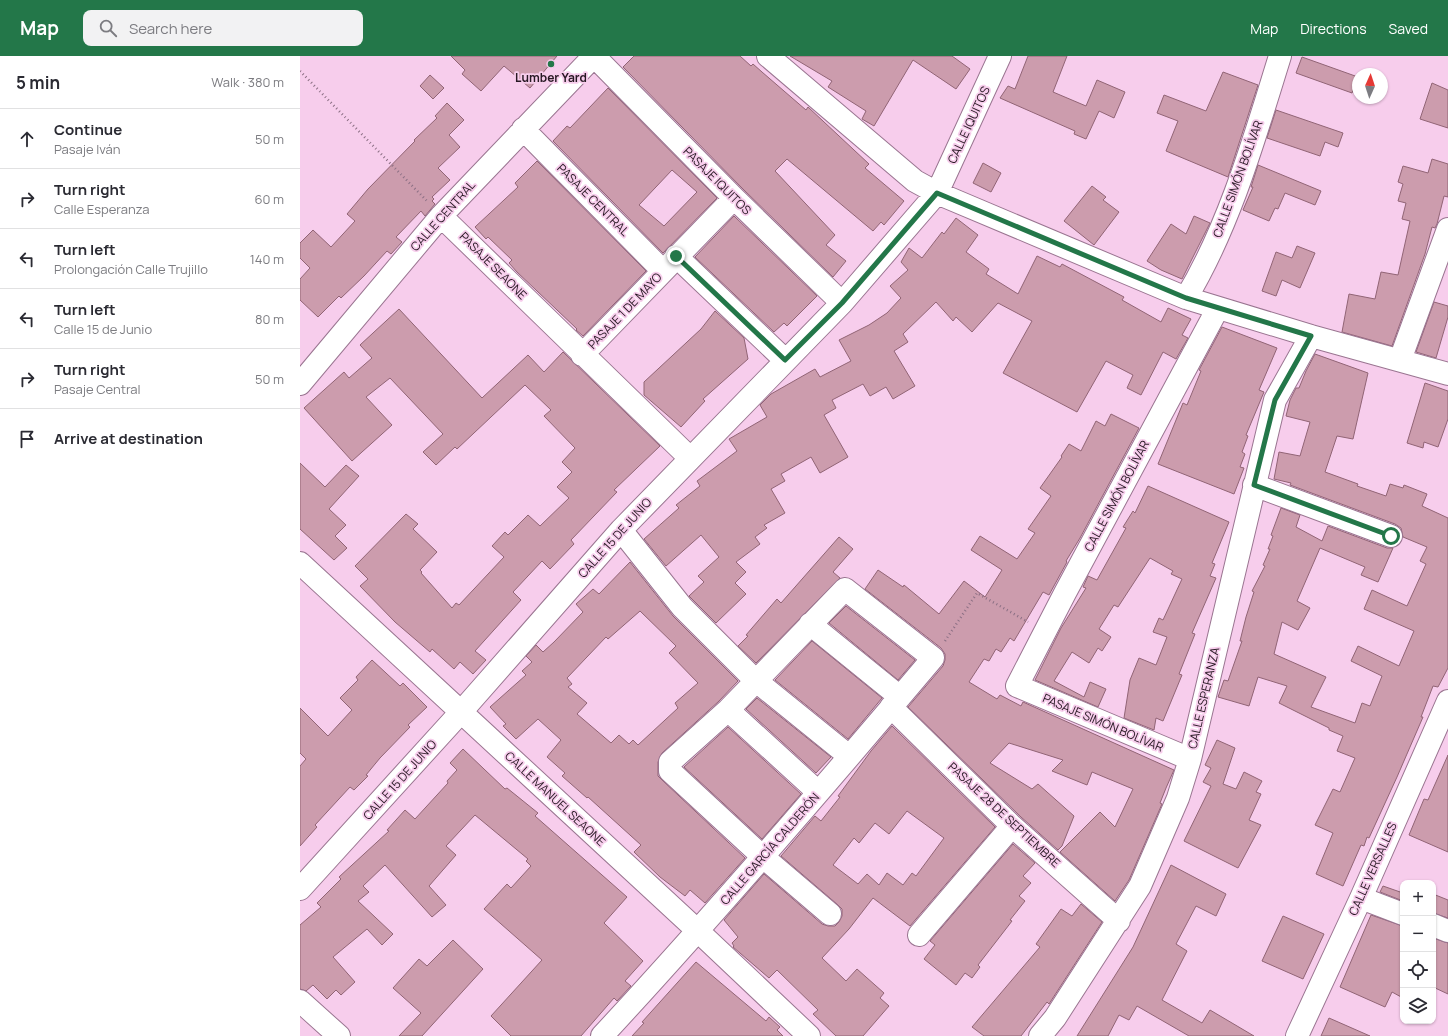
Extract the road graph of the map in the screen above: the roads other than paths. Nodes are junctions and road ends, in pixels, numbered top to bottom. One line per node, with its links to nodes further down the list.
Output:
1 (594, 56): 5 (street, CALLE CENTRAL); 7 (street, PASAJE IQUITOS)
2 (768, 56): 6 (street)
3 (1000, 56): 6 (street, CALLE IQUITOS)
4 (1280, 56): 11 (street, CALLE SIMÓN BOLÍVAR)
5 (523, 130): 8 (street, CALLE CENTRAL); 10 (street, PASAJE CENTRAL)
6 (937, 193): 11 (street); 12 (street, CALLE 15 DE JUNIO)
7 (734, 198): 10 (street, PASAJE 1 DE MAYO); 12 (street, PASAJE IQUITOS)
8 (441, 216): 15 (street, PASAJE SEAONE); 19 (street, CALLE CENTRAL)
9 (1448, 229): 17 (street)
10 (670, 264): 15 (street, PASAJE 1 DE MAYO); 16 (street, PASAJE CENTRAL)
11 (1186, 298): 13 (street)
12 (842, 303): 16 (street, CALLE 15 DE JUNIO)
13 (1218, 308): 14 (street); 27 (street, CALLE SIMÓN BOLÍVAR)
14 (1311, 336): 17 (street); 21 (street, CALLE ESPERANZA)
15 (582, 355): 20 (street, PASAJE SEAONE)
16 (785, 360): 20 (street, CALLE 15 DE JUNIO)
17 (1400, 360): 18 (street)
18 (1448, 374)
19 (300, 384)
20 (690, 458): 22 (street, CALLE 15 DE JUNIO)
21 (1254, 485): 23 (street); 33 (street, CALLE ESPERANZA)
22 (621, 530): 26 (street); 31 (street, CALLE 15 DE JUNIO)
23 (1391, 536)
24 (300, 563): 31 (street, CALLE MANUEL SEAONE)
25 (810, 624): 26 (street); 29 (street, PASAJE 28 DE SEPTIEMBRE); 29 (street, CALLE GARCÍA CALDERÓN)
26 (755, 680): 30 (street); 32 (street)
27 (1017, 686): 33 (street, PASAJE SIMÓN BOLÍVAR)
28 (1448, 701): 38 (street, CALLE VERSALLES)
29 (896, 702): 32 (street, CALLE GARCÍA CALDERÓN); 35 (street, PASAJE 28 DE SEPTIEMBRE)
30 (728, 710): 34 (street); 36 (street)
31 (461, 712): 37 (street, CALLE 15 DE JUNIO); 44 (street, CALLE MANUEL SEAONE)
32 (849, 756): 34 (street, CALLE GARCÍA CALDERÓN)
33 (1190, 759): 41 (street, CALLE ESPERANZA)
34 (818, 792): 36 (street, CALLE GARCÍA CALDERÓN)
35 (1012, 826): 41 (street, PASAJE 28 DE SEPTIEMBRE); 45 (street)
36 (763, 857): 40 (street); 44 (street, CALLE GARCÍA CALDERÓN)
37 (300, 889)
38 (1361, 898): 39 (street); 51 (street, CALLE VERSALLES)
39 (1400, 913)
40 (830, 914)
41 (1119, 921): 50 (street, CALLE ESPERANZA)
42 (1436, 926): 43 (street)
43 (1448, 930)
44 (699, 932): 48 (street, CALLE GARCÍA CALDERÓN); 49 (street, CALLE MANUEL SEAONE)
45 (919, 935)
46 (300, 1001): 47 (street)
47 (340, 1036)
48 (602, 1036)
49 (808, 1036)
50 (1040, 1036)
51 (1297, 1036)

